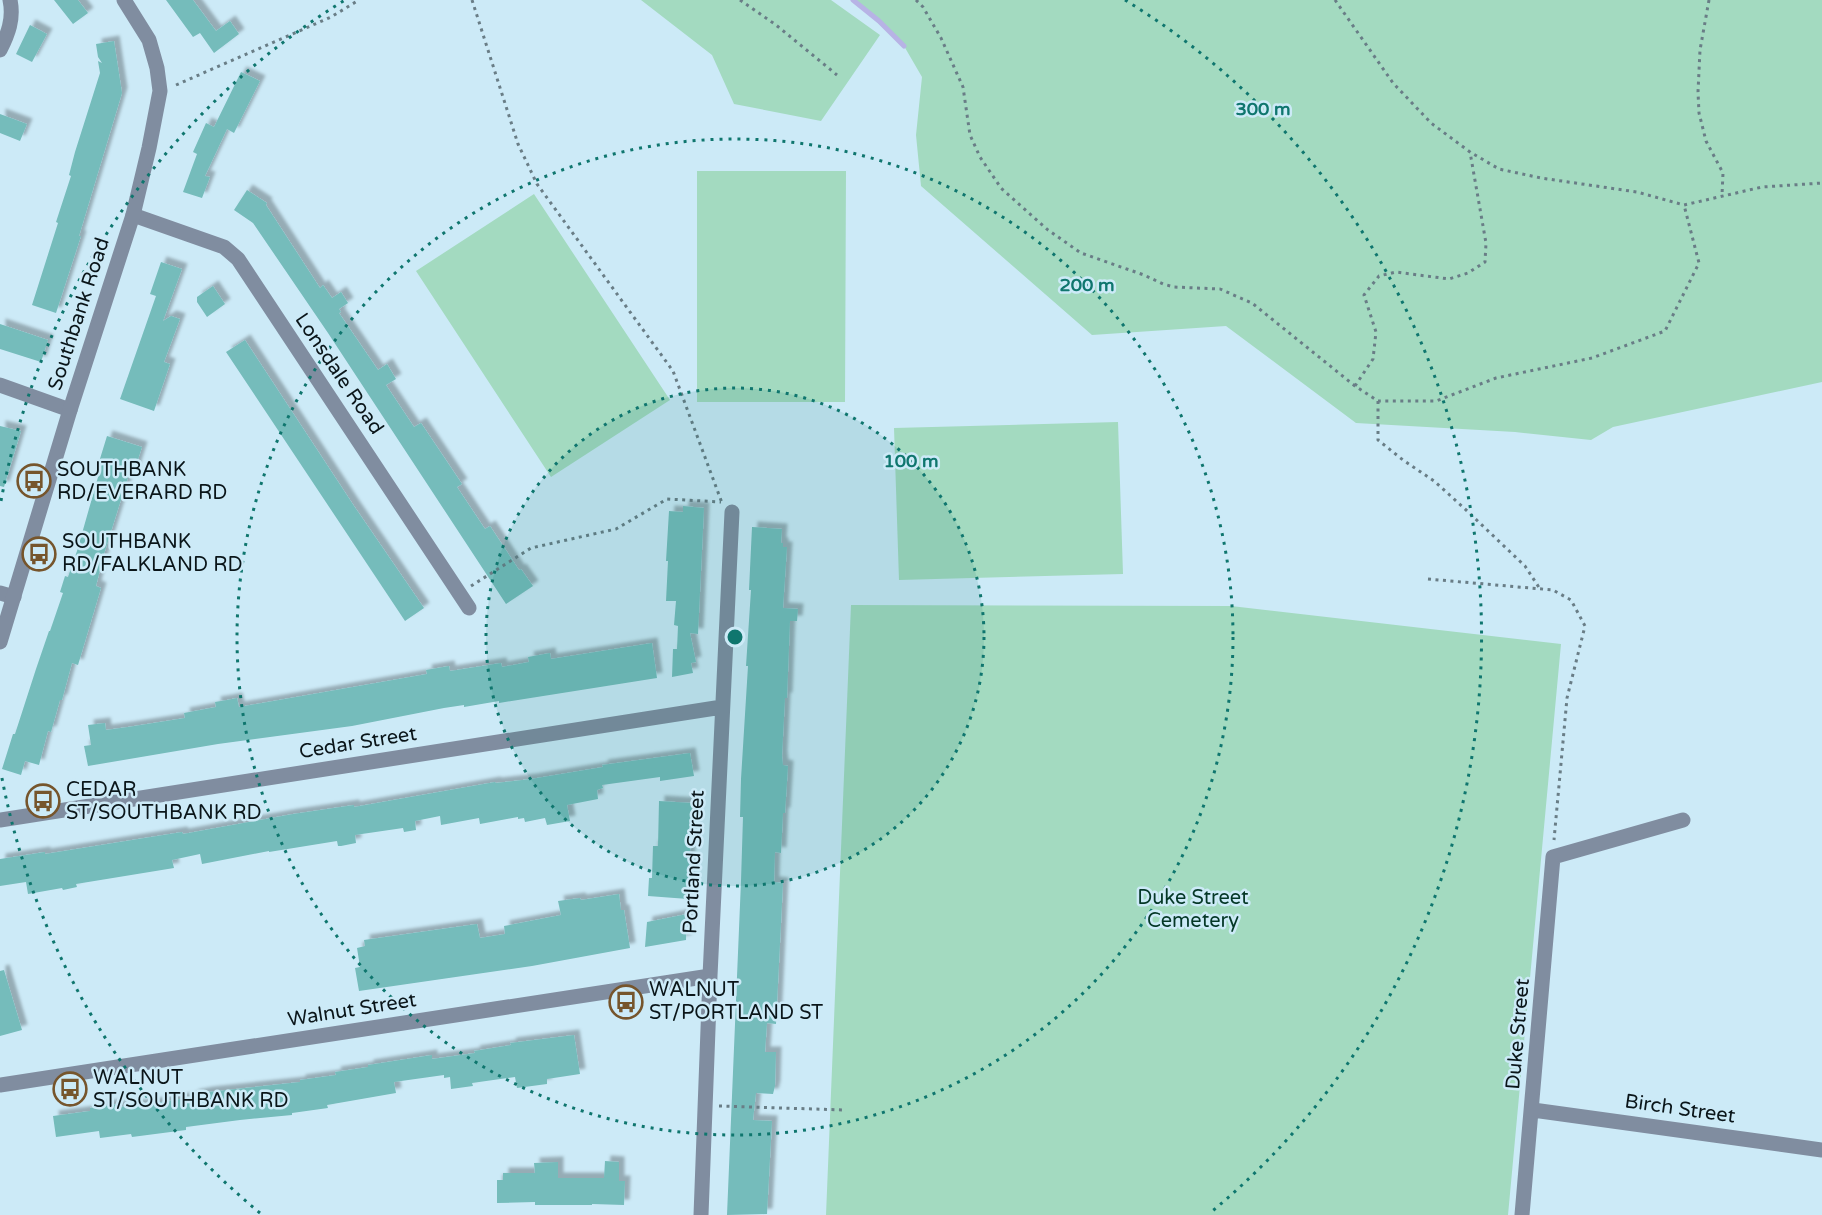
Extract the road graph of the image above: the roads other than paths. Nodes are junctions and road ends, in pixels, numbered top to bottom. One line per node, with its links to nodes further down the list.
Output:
1 (10, 0): 3 (street)
2 (124, 0): 4 (street, Southbank Road)
3 (0, 51)
4 (133, 215): 6 (street, Southbank Road); 9 (street, Lonsdale Road)
5 (0, 385): 6 (street)
6 (70, 410): 8 (street, Southbank Road)
7 (732, 512): 11 (street, Portland Street)
8 (7, 595): 10 (street, Southbank Road)
9 (469, 608)
10 (0, 642)
11 (722, 707): 12 (street, Cedar Street); 14 (street, Portland Street)
12 (0, 820)
13 (1683, 820): 16 (street, Duke Street)
14 (710, 976): 15 (street, Walnut Street); 18 (street, Portland Street)
15 (0, 1085)
16 (1533, 1110): 17 (street, Birch Street); 19 (street, Duke Street)
17 (1822, 1150)
18 (701, 1215)
19 (1522, 1215)

